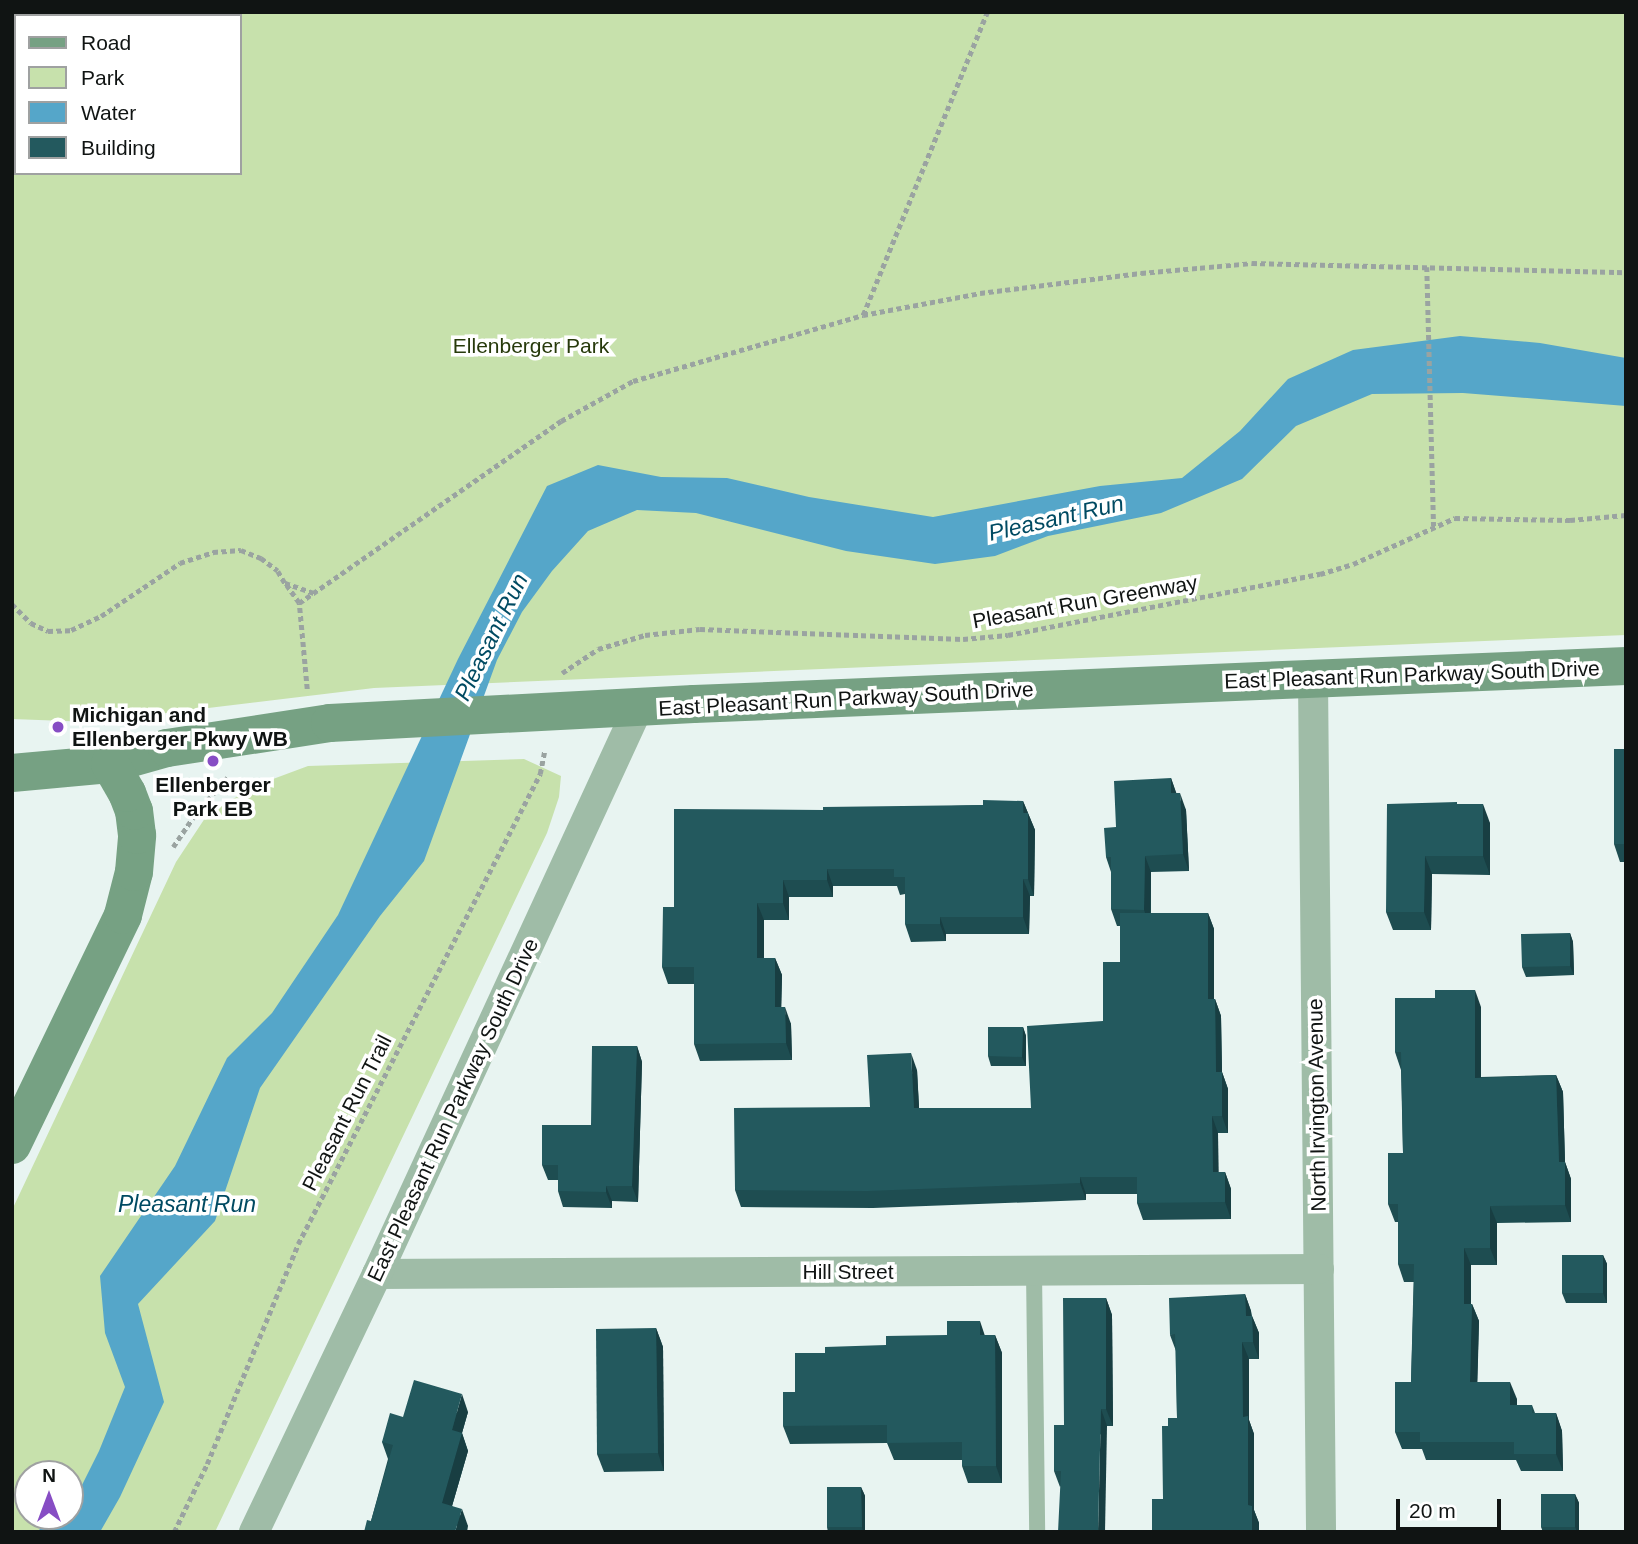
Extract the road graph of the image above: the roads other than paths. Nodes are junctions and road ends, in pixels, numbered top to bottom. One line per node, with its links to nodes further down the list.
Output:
1 (1626, 666): 2 (main road, East Pleasant Run Parkway South Drive)
2 (1313, 678): 3 (main road, East Pleasant Run Parkway South Drive); 7 (street, North Irvington Avenue)
3 (638, 708): 4 (main road); 9 (street, East Pleasant Run Parkway South Drive)
4 (110, 764): 5 (main road); 6 (main road)
5 (12, 773)
6 (12, 1145)
7 (1319, 1269): 8 (street, Hill Street); 12 (street, North Irvington Avenue)
8 (1034, 1271): 9 (street, Hill Street); 11 (lane)
9 (377, 1274): 10 (street, East Pleasant Run Parkway South Drive)
10 (254, 1532)
11 (1037, 1532)
12 (1321, 1532)

